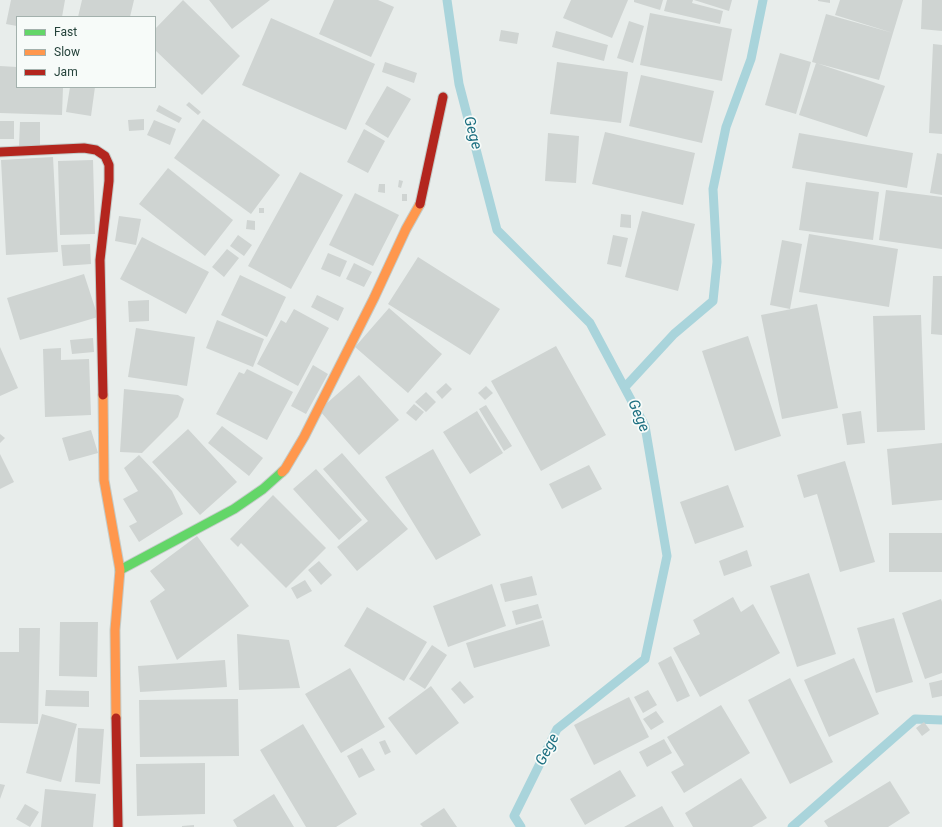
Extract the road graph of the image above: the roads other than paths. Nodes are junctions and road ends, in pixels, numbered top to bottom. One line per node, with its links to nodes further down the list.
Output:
1 (443, 97): 3 (street)
2 (0, 152): 3 (street)
3 (120, 570): 4 (street)
4 (118, 827)

